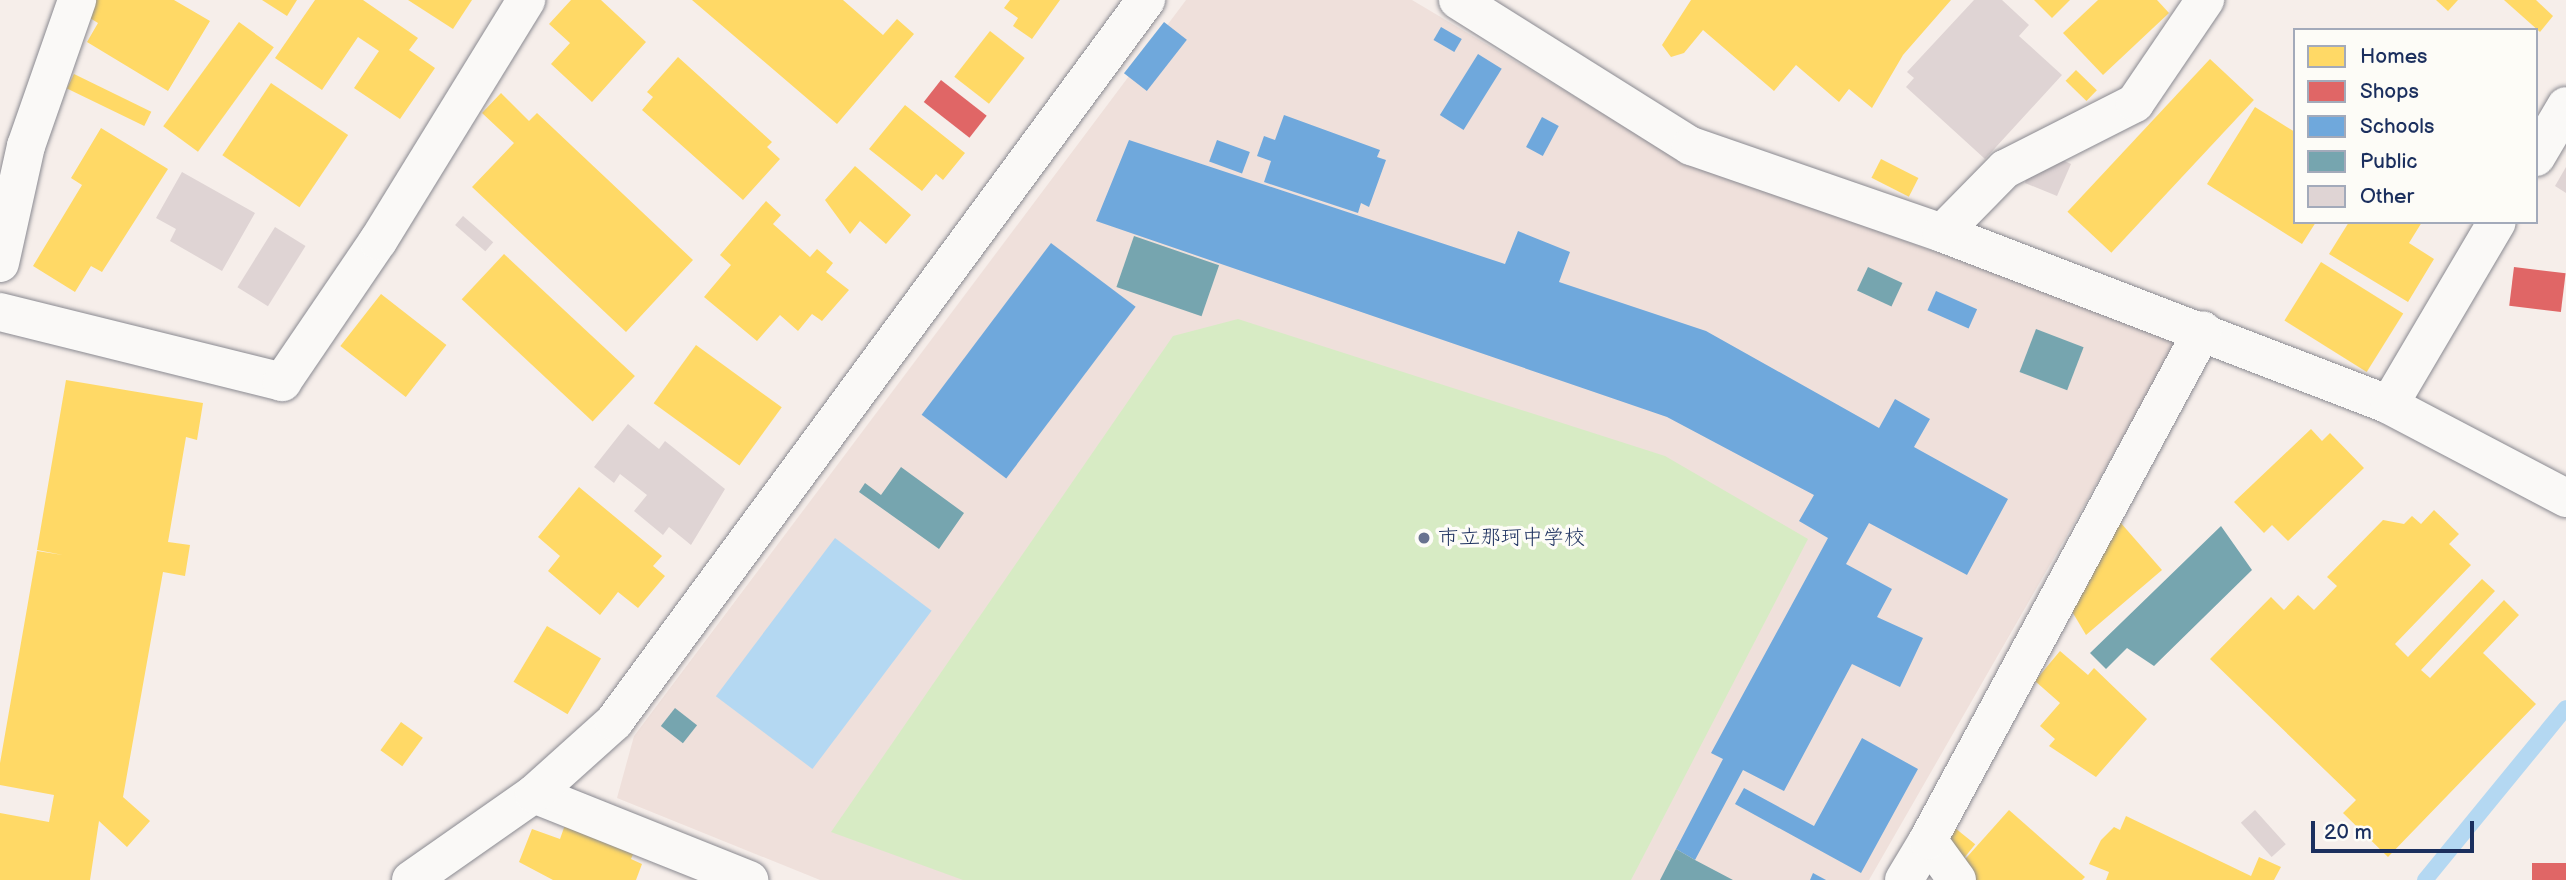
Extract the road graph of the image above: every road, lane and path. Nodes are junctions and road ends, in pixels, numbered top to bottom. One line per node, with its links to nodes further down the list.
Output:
1 (77, 0): 10 (street)
2 (526, 0): 11 (street)
3 (1146, 0): 15 (street)
4 (1458, 0): 9 (street)
5 (2205, 0): 9 (street)
6 (2566, 106): 7 (street)
7 (2538, 154)
8 (2496, 224): 13 (street)
9 (1942, 233): 12 (street)
10 (0, 263)
11 (0, 312)
12 (2203, 330): 13 (street); 16 (street)
13 (2389, 405): 14 (street)
14 (2566, 498)
15 (534, 794): 17 (street); 18 (street)
16 (1928, 840): 19 (street); 20 (street)
17 (411, 880)
18 (749, 880)
19 (1904, 880)
20 (1957, 880)

